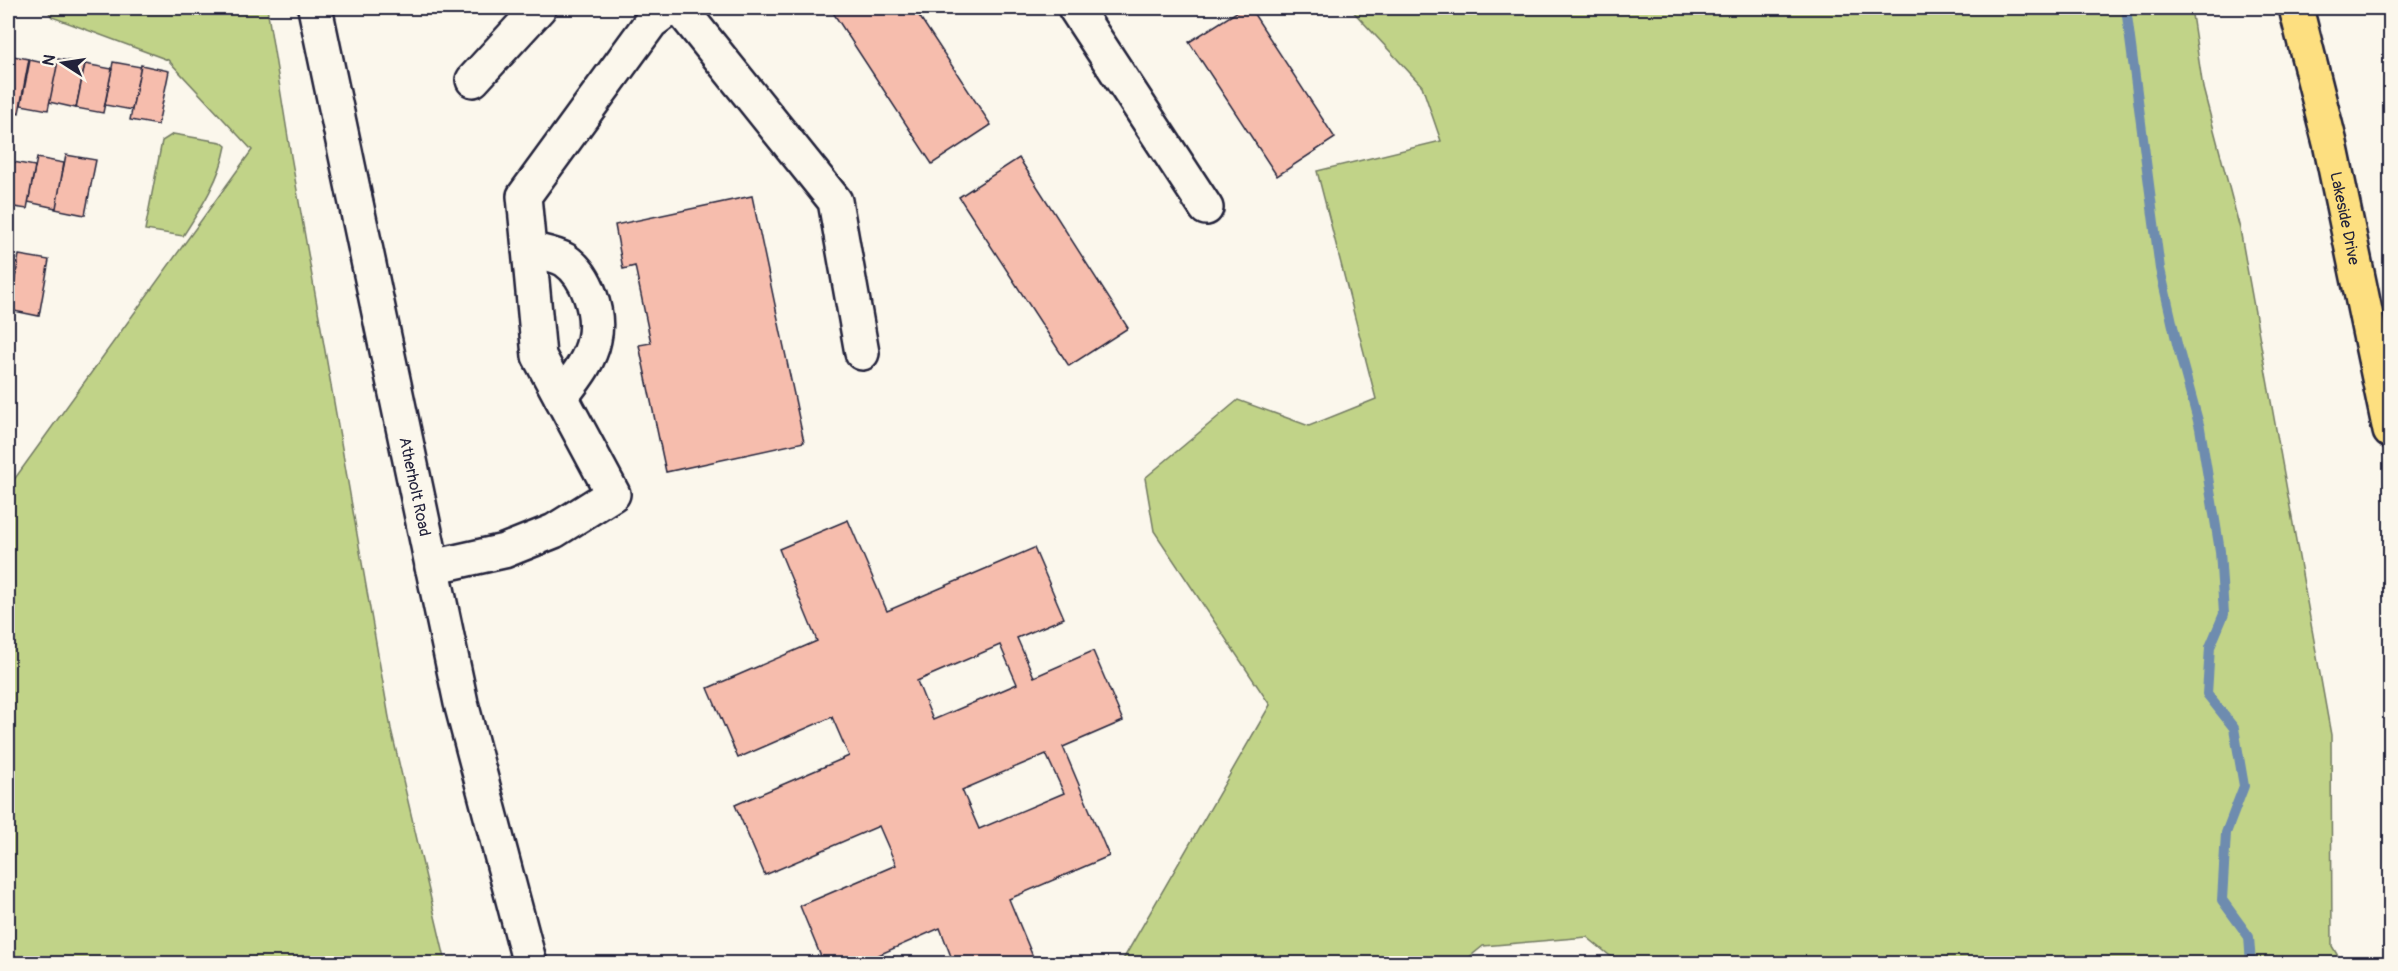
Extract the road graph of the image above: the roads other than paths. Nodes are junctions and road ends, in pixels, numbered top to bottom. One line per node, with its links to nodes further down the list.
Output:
1 (315, 8): 13 (street, Atherholt Road)
2 (539, 8): 7 (street)
3 (670, 8): 9 (street)
4 (680, 8): 10 (street)
5 (1075, 8): 8 (street)
6 (2296, 8): 12 (main road, Lakeside Drive)
7 (473, 80)
8 (1206, 208)
9 (529, 249): 11 (street); 11 (street)
10 (862, 353)
11 (561, 397): 13 (street)
12 (2391, 431)
13 (432, 567): 14 (street, Atherholt Road)
14 (530, 963)

